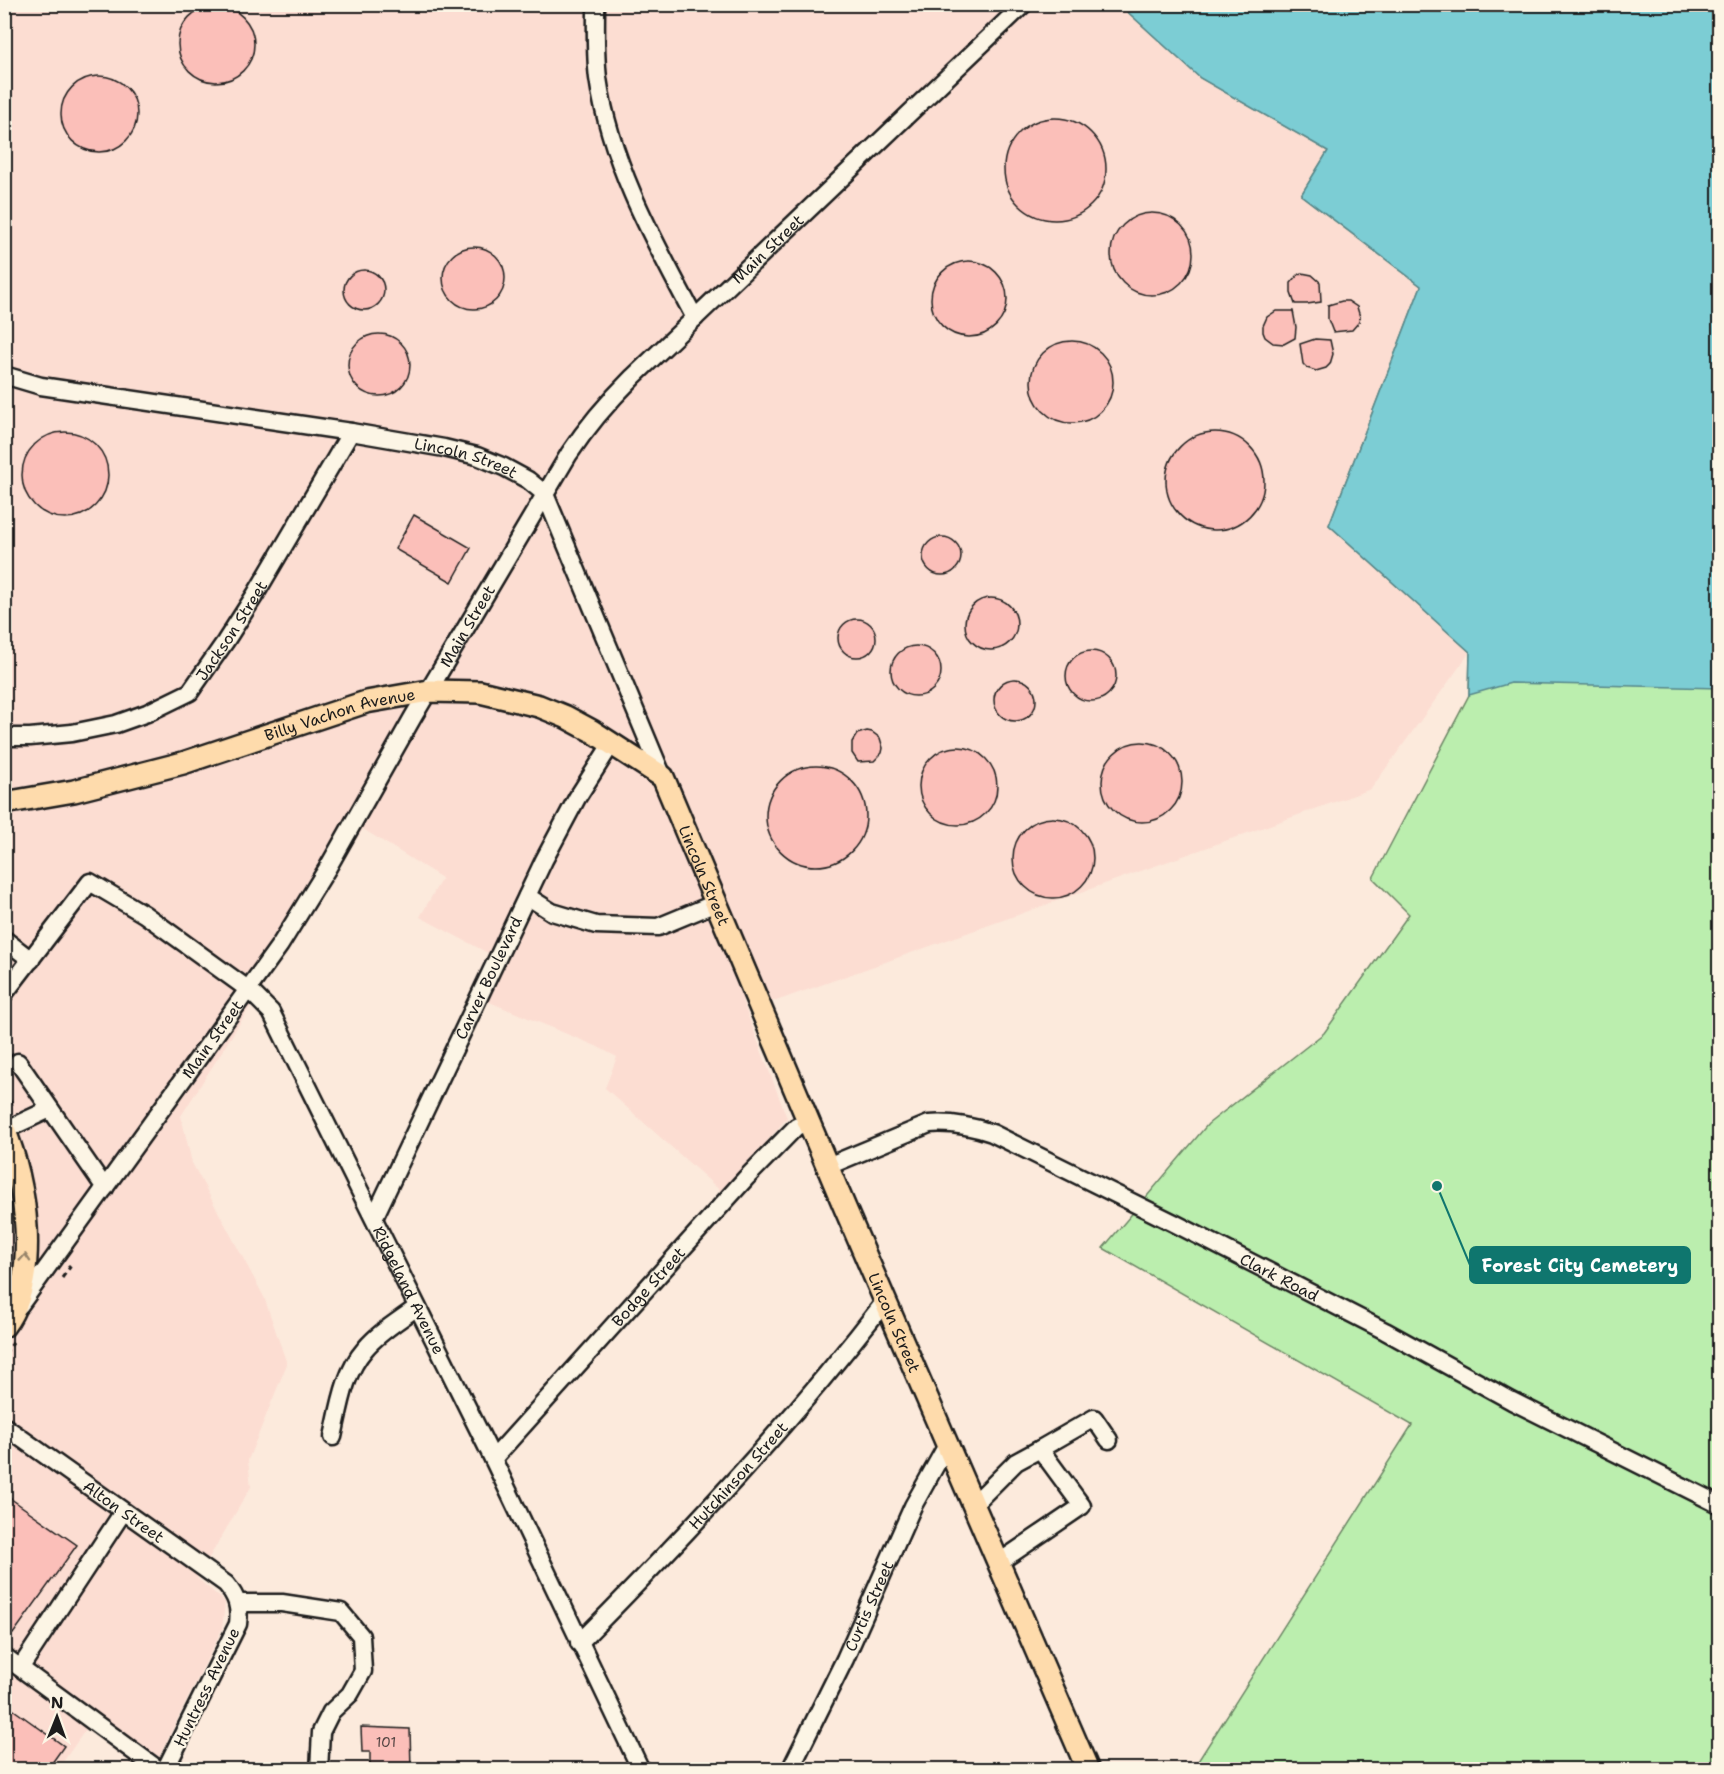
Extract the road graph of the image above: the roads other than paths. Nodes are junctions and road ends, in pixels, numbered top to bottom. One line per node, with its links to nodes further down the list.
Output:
1 (596, 4): 3 (street)
2 (1024, 4): 3 (street, Main Street)
3 (695, 318): 6 (street, Main Street)
4 (4, 375): 5 (street, Lincoln Street)
5 (351, 432): 6 (street, Lincoln Street); 8 (street, Jackson Street)
6 (546, 494): 7 (street, Main Street); 10 (street, Lincoln Street)
7 (429, 691): 9 (main road, Billy Vachon Avenue); 11 (main road, Billy Vachon Avenue); 16 (street, Main Street)
8 (4, 737)
9 (612, 743): 10 (main road, Billy Vachon Avenue); 12 (street, Carver Boulevard)
10 (663, 777): 13 (main road, Lincoln Street)
11 (4, 803)
12 (527, 896): 13 (street); 24 (street, Carver Boulevard)
13 (716, 903): 20 (main road, Lincoln Street)
14 (4, 939): 15 (street)
15 (31, 960): 16 (street, Ridgeland Avenue); 17 (street)
16 (249, 990): 23 (street, Main Street); 24 (street, Ridgeland Avenue)
17 (4, 994)
18 (18, 1062): 19 (street)
19 (50, 1109): 21 (street); 23 (street)
20 (809, 1121): 22 (main road, Lincoln Street); 33 (street, Bodge Street)
21 (5, 1129): 27 (main road, one-way to 21)
22 (828, 1166): 25 (main road, Lincoln Street); 35 (street, Clark Road)
23 (105, 1188): 27 (street, Main Street)
24 (374, 1218): 26 (street, Ridgeland Avenue)
25 (886, 1300): 31 (main road, Lincoln Street); 39 (street, Hutchinson Street)
26 (417, 1307): 29 (street); 33 (street, Ridgeland Avenue)
27 (9, 1320)
28 (4, 1426): 36 (street, Alton Street)
29 (333, 1437)
30 (1109, 1440): 32 (street)
31 (947, 1445): 34 (main road, Lincoln Street); 46 (street, Curtis Street)
32 (1040, 1449): 34 (street); 37 (street)
33 (493, 1459): 39 (street, Ridgeland Avenue)
34 (973, 1505): 37 (main road, Lincoln Street)
35 (1719, 1505)
36 (123, 1512): 38 (street, Alton Street); 41 (street)
37 (998, 1563): 47 (main road, Lincoln Street)
38 (238, 1603): 43 (street, Huntress Avenue); 44 (street)
39 (579, 1642): 45 (street, Ridgeland Avenue)
40 (4, 1656): 41 (street)
41 (21, 1667): 42 (street)
42 (159, 1770)
43 (165, 1770)
44 (319, 1770)
45 (641, 1770)
46 (790, 1770)
47 (1088, 1770)

